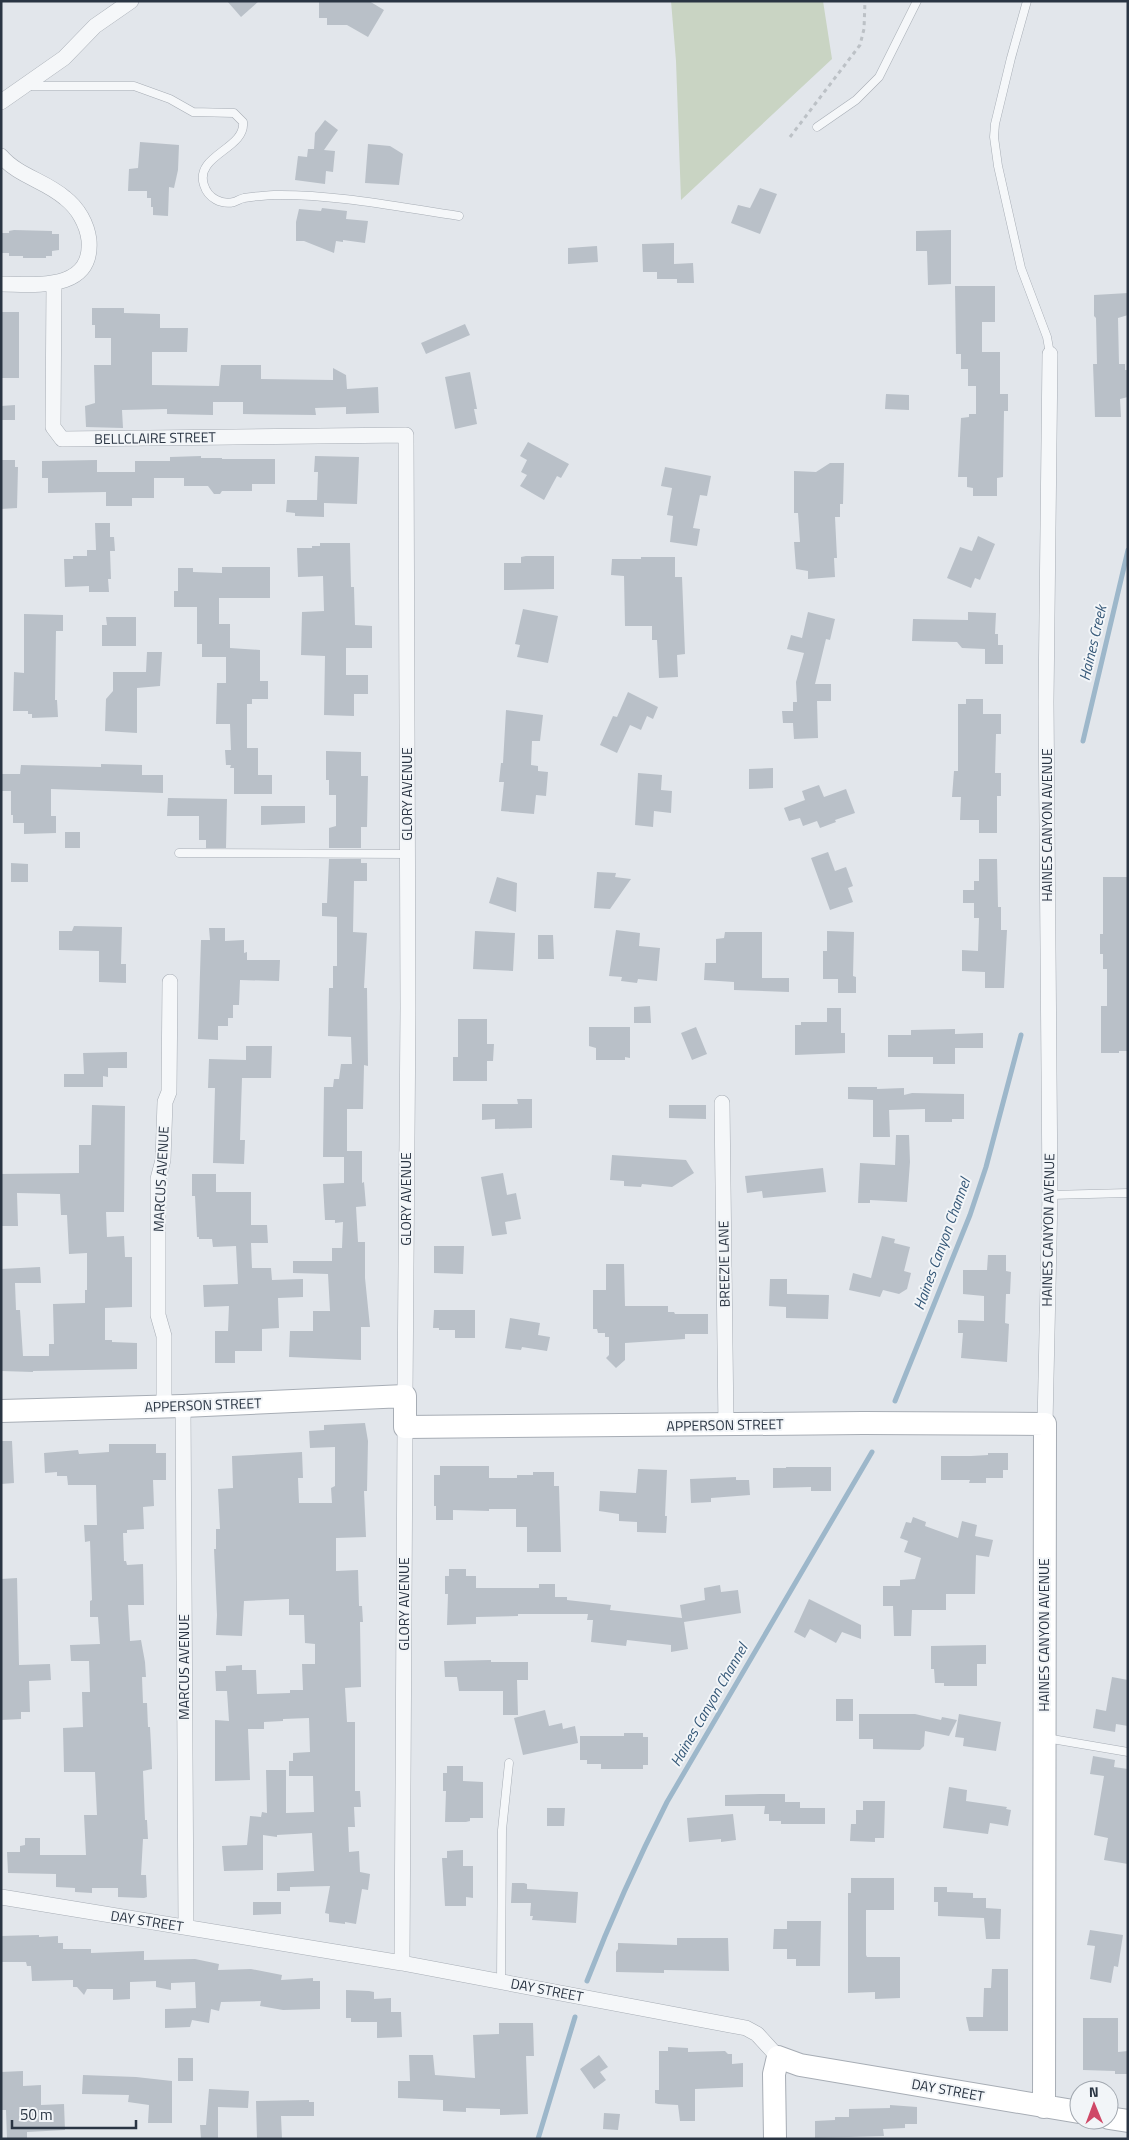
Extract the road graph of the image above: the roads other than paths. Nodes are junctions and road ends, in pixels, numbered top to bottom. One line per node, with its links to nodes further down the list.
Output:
1 (131, 1): 4 (street)
2 (918, 1): 6 (lane)
3 (1027, 1): 11 (lane)
4 (21, 87): 5 (street); 8 (lane)
5 (1, 102)
6 (817, 127)
7 (1, 156): 9 (street)
8 (459, 216)
9 (54, 283): 10 (street); 12 (street, BELLCLAIRE STREET)
10 (1, 284)
11 (1050, 354): 18 (street, HAINES CANYON AVENUE)
12 (406, 435): 14 (street, GLORY AVENUE)
13 (179, 853): 14 (lane)
14 (407, 854): 19 (street, GLORY AVENUE)
15 (170, 982): 20 (street, MARCUS AVENUE)
16 (722, 1103): 23 (street, BREEZIE LANE)
17 (1128, 1193): 18 (lane)
18 (1050, 1195): 22 (street, HAINES CANYON AVENUE)
19 (405, 1396): 20 (street, APPERSON STREET); 24 (street, GLORY AVENUE)
20 (173, 1406): 21 (street, APPERSON STREET); 29 (street, MARCUS AVENUE)
21 (1, 1411)
22 (1045, 1424): 23 (street, APPERSON STREET); 25 (street, HAINES CANYON AVENUE)
23 (726, 1426): 24 (street, APPERSON STREET)
24 (405, 1427): 30 (street, GLORY AVENUE)
25 (1044, 1737): 26 (lane); 33 (street, HAINES CANYON AVENUE)
26 (1128, 1752)
27 (509, 1763): 31 (lane)
28 (1, 1897): 29 (street, DAY STREET)
29 (186, 1927): 30 (street, DAY STREET)
30 (402, 1963): 31 (street, DAY STREET)
31 (501, 1981): 32 (street, DAY STREET)
32 (778, 2057): 33 (street, DAY STREET); 35 (street)
33 (1044, 2106): 34 (street, DAY STREET)
34 (1069, 2110)
35 (775, 2139)

